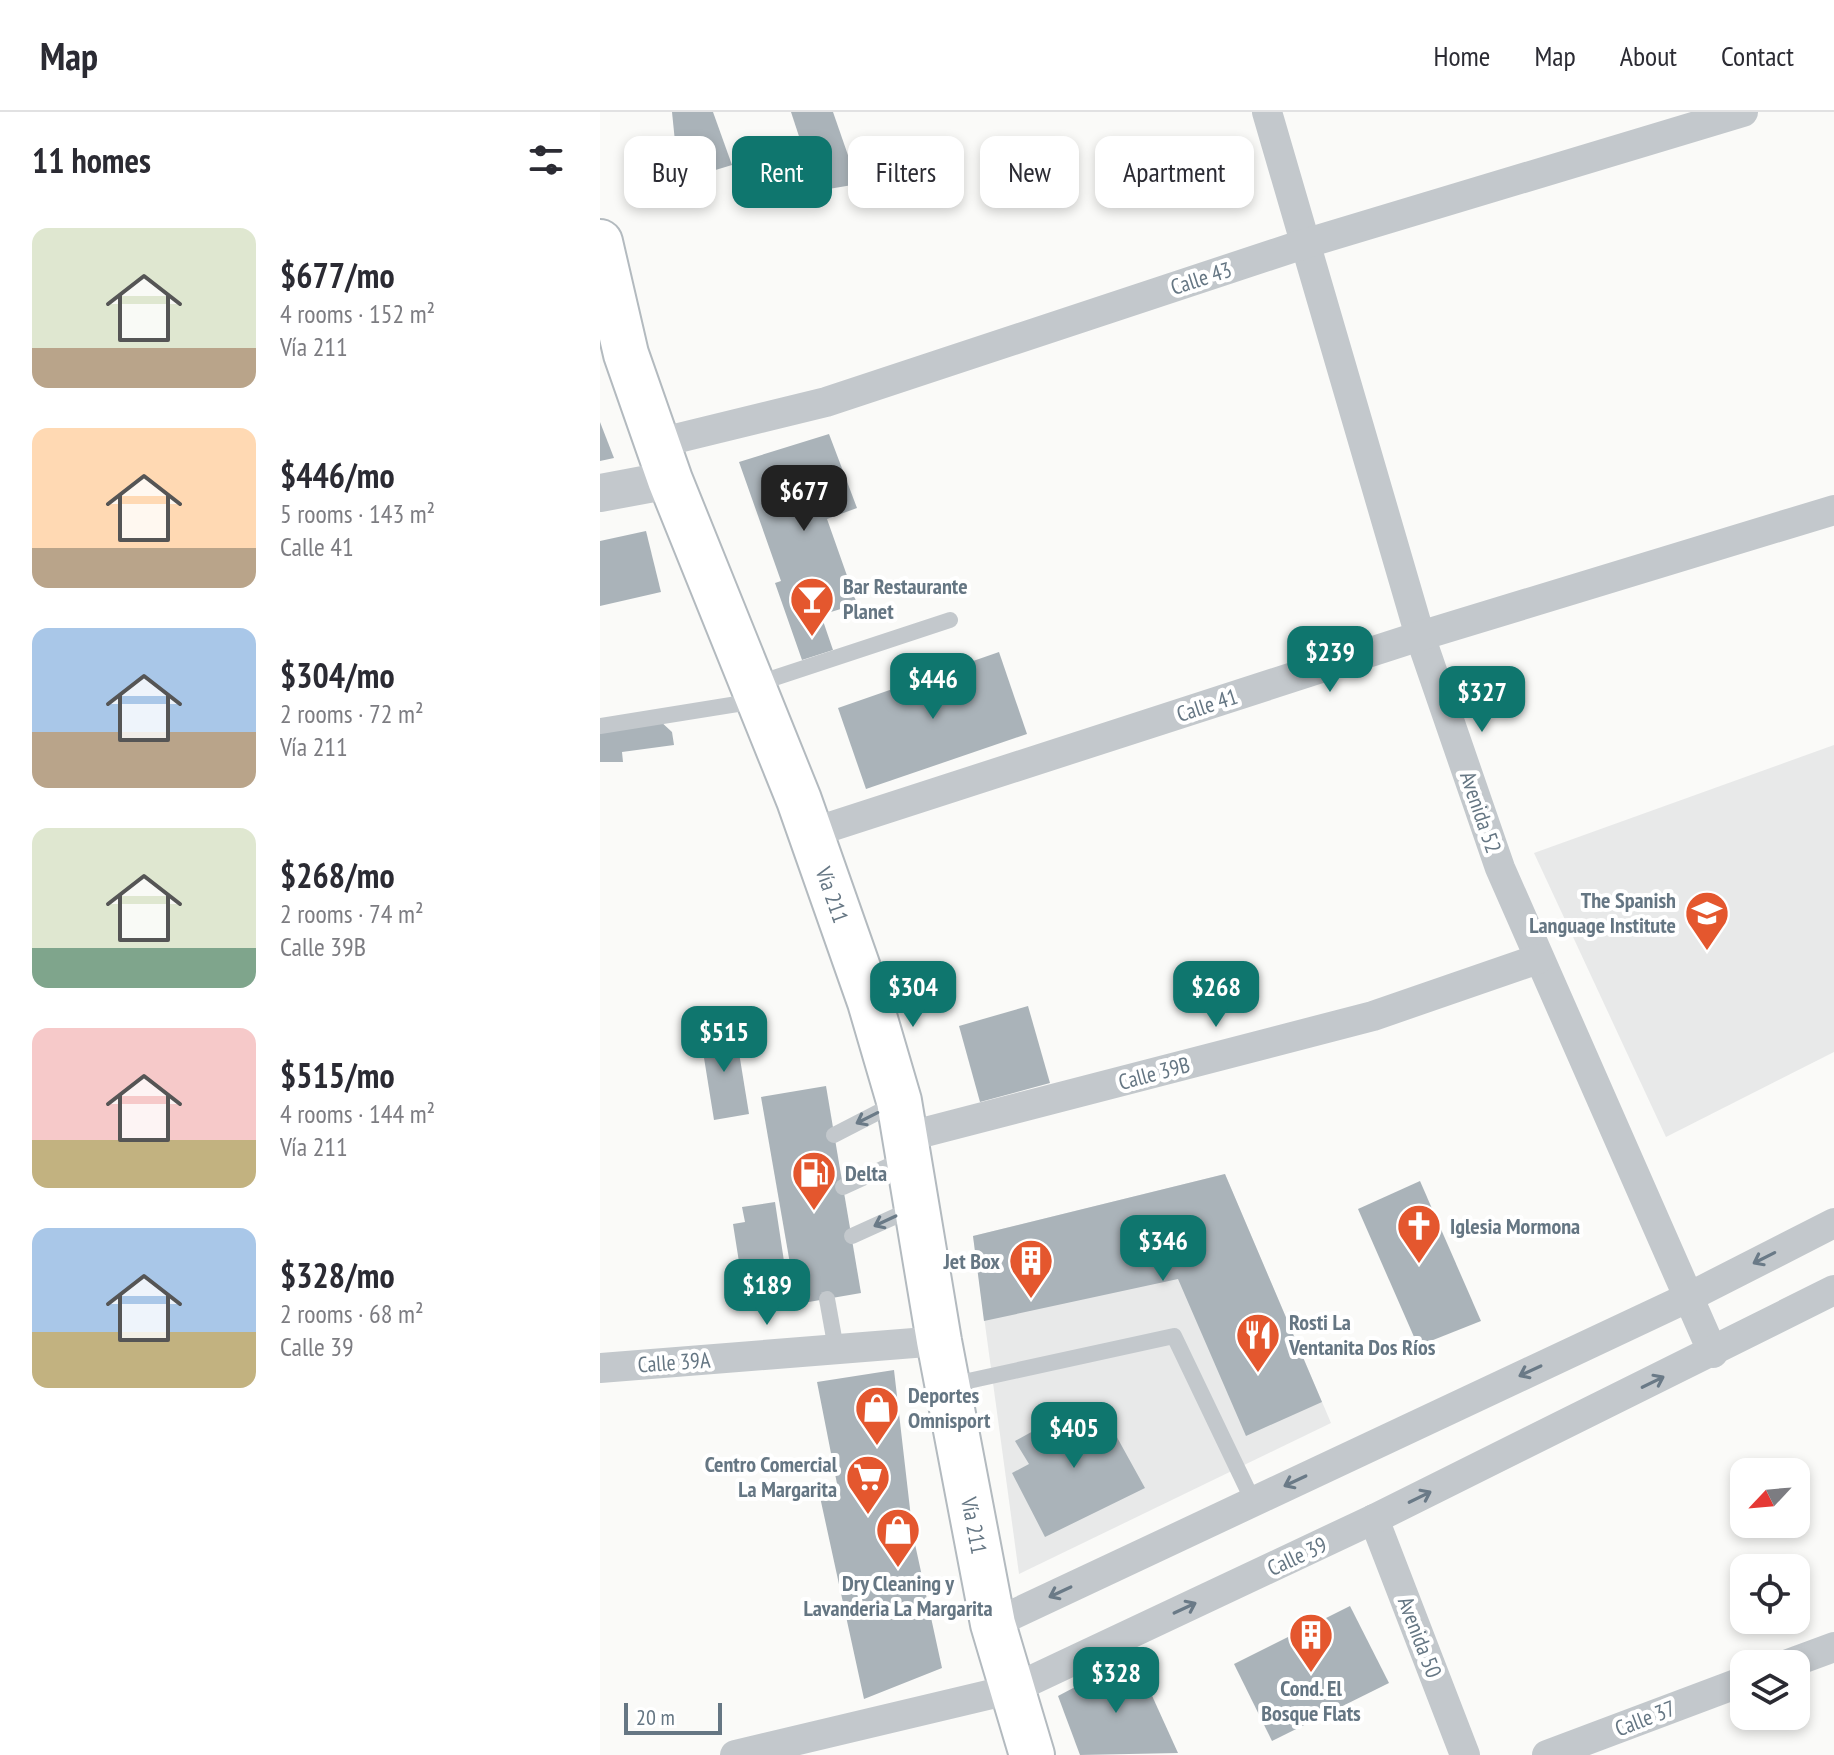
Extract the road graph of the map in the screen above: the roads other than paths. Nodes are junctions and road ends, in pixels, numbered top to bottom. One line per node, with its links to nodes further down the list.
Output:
1 (1267, 112): 4 (street, Avenida 52)
2 (1743, 112): 4 (street, Calle 43)
3 (600, 242): 5 (main road, Vía 211)
4 (1307, 243): 5 (street, Calle 43); 9 (street, Avenida 52)
5 (664, 462): 6 (street, Calle 43); 10 (main road, Vía 211)
6 (600, 493)
7 (1834, 510): 9 (street, Calle 41)
8 (950, 620): 10 (lane)
9 (1420, 636): 12 (street, Calle 41); 13 (street, Avenida 52)
10 (754, 693): 11 (lane); 12 (main road, Vía 211)
11 (600, 726)
12 (811, 833): 14 (main road, Vía 211)
13 (1538, 959): 14 (street, Calle 39B); 21 (street, Avenida 52)
14 (905, 1132): 15 (lane, one-way to 15); 16 (lane); 17 (main road, Vía 211)
15 (834, 1135)
16 (843, 1187)
17 (917, 1206): 19 (lane, one-way to 19); 23 (main road, Vía 211)
18 (1834, 1223): 21 (street, one-way to 21)
19 (852, 1236)
20 (1834, 1290): 25 (street, Calle 39)
21 (1687, 1298): 25 (street, Avenida 52); 28 (street, one-way to 28)
22 (827, 1299): 24 (lane)
23 (939, 1341): 24 (street, Calle 39A); 27 (main road, Vía 211)
24 (836, 1349): 26 (street, Calle 39A)
25 (1713, 1353): 29 (street, Calle 39, one-way to 25)
26 (600, 1368)
27 (948, 1386): 28 (lane); 30 (main road, Vía 211)
28 (1253, 1501): 30 (street, one-way to 30)
29 (1374, 1519): 34 (street, Calle 39, one-way to 29); 37 (street, Avenida 50)
30 (993, 1624): 34 (main road, Vía 211)
31 (1834, 1647): 32 (street)
32 (1810, 1656)
33 (1730, 1686): 38 (street, Calle 37)
34 (1013, 1689): 35 (street, Calle 39); 36 (main road, Vía 211)
35 (735, 1755)
36 (1032, 1755)
37 (1465, 1755)
38 (1547, 1755)

